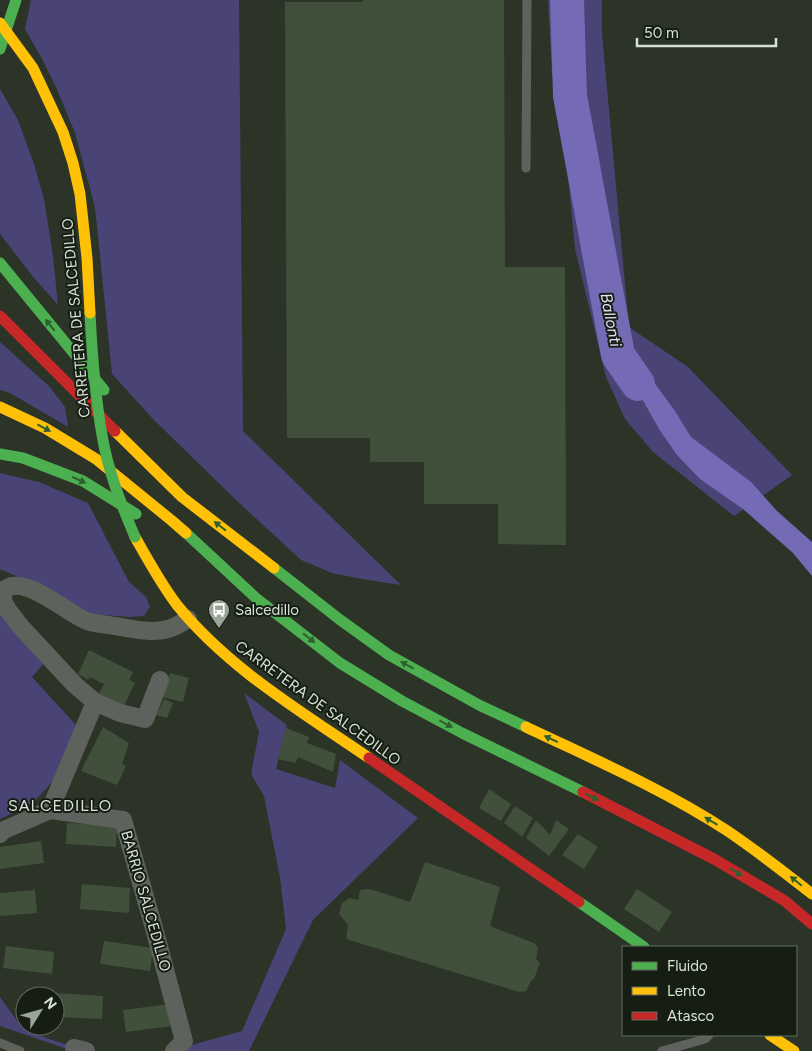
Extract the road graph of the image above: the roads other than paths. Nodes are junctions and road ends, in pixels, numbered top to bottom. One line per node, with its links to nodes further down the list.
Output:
1 (16, 0): 4 (main road)
2 (527, 0): 5 (lane)
3 (0, 23): 16 (main road, CARRETERA DE SALCEDILLO, bridge)
4 (0, 49)
5 (526, 168)
6 (0, 263): 8 (main road, one-way to 6)
7 (0, 316): 14 (main road, one-way to 7)
8 (110, 399)
9 (0, 407): 15 (main road, one-way to 15)
10 (0, 454): 12 (main road, one-way to 12)
11 (227, 518): 14 (main road)
12 (146, 520)
13 (196, 558): 15 (main road)
14 (300, 588): 21 (main road, one-way to 14)
15 (256, 598): 22 (main road, one-way to 22)
16 (188, 619): 18 (street); 23 (main road, CARRETERA DE SALCEDILLO)
17 (160, 680): 18 (street)
18 (95, 702): 19 (street)
19 (50, 810): 20 (street); 28 (street, BARRIO SALCEDILLO)
20 (0, 834)
21 (812, 894)
22 (812, 924)
23 (643, 946)
24 (707, 1036): 29 (lane)
25 (772, 1036): 30 (main road)
26 (0, 1043): 27 (lane)
27 (20, 1051)
28 (174, 1051)
29 (662, 1051)
30 (794, 1051)

